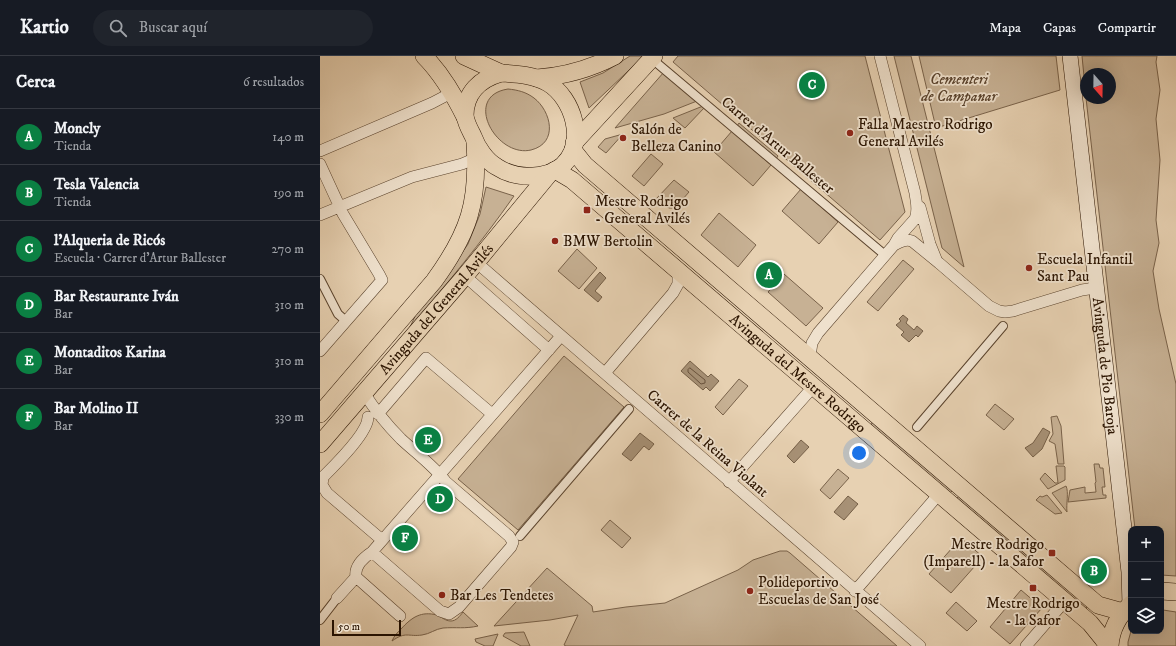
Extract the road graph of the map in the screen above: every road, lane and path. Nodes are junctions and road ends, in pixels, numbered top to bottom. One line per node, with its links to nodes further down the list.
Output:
1 (424, 56): 10 (main road)
2 (464, 56): 8 (main road)
3 (615, 56): 9 (main road)
4 (880, 56): 17 (street)
5 (1070, 56): 27 (main road, Avinguda de Pio Baroja)
6 (1078, 56): 49 (main road, Avinguda de Pio Baroja)
7 (653, 57): 12 (main road); 21 (street, Carrer d'Artur Ballester)
8 (501, 72): 9 (main road); 11 (main road)
9 (537, 78): 12 (main road)
10 (452, 92): 11 (main road); 14 (street)
11 (465, 117): 13 (main road)
12 (574, 146): 16 (main road); 32 (main road, Avinguda del Mestre Rodrigo)
13 (476, 150): 16 (main road); 18 (street); 33 (main road, Avinguda del General Avilés)
14 (320, 152)
15 (320, 164): 18 (street)
16 (552, 172): 22 (main road, Avinguda del General Avilés); 24 (main road, Avinguda del Mestre Rodrigo)
17 (915, 193): 20 (street); 23 (street)
18 (340, 207): 19 (street); 28 (street)
19 (320, 215)
20 (894, 245): 21 (street); 23 (street)
21 (885, 256): 30 (street)
22 (476, 262): 25 (main road, Avinguda del General Avilés); 31 (street, Carrer de la Reina Violant)
23 (939, 263): 27 (street)
24 (678, 270): 37 (street); 38 (main road, Avinguda del Mestre Rodrigo)
25 (465, 276): 34 (street); 39 (main road, Avinguda del General Avilés)
26 (320, 279): 28 (street)
27 (1096, 288): 58 (main road, Avinguda de Pio Baroja)
28 (346, 321): 35 (street)
29 (1003, 326): 44 (street)
30 (818, 333): 32 (street); 36 (street)
31 (561, 336): 34 (street); 37 (street, Carrer de la Reina Violant)
32 (793, 342): 36 (main road, Avinguda del Mestre Rodrigo)
33 (380, 345): 39 (main road); 41 (main road, Avinguda del General Avilés)
34 (549, 350): 42 (street)
35 (320, 351)
36 (810, 356): 60 (main road, Avinguda del Mestre Rodrigo)
37 (605, 373): 47 (street, Carrer de la Reina Violant)
38 (813, 387): 47 (street); 48 (main road, Avinguda del Mestre Rodrigo)
39 (359, 399): 43 (street); 45 (main road, Avinguda del General Avilés)
40 (629, 409): 50 (street)
41 (320, 414)
42 (492, 414): 43 (street, Avinguda del General Avilés); 46 (street)
43 (373, 416): 46 (street); 51 (street, Avinguda del General Avilés)
44 (917, 427)
45 (320, 444)
46 (440, 474): 50 (street); 51 (street)
47 (729, 482): 54 (street, Carrer de la Reina Violant)
48 (939, 494): 54 (street); 59 (main road, Avinguda del Mestre Rodrigo)
49 (1131, 526)
50 (516, 539): 52 (street)
51 (382, 540): 52 (street)
52 (372, 552): 53 (street)
53 (356, 577): 57 (street); 61 (street)
54 (855, 591): 63 (street, Carrer de la Reina Violant)
55 (1164, 591): 56 (main road)
56 (1176, 592)
57 (337, 598): 62 (street)
58 (1128, 598)
59 (1064, 602): 64 (street); 65 (main road, Avinguda del Mestre Rodrigo)
60 (1128, 607): 65 (main road)
61 (400, 616)
62 (320, 620)
63 (920, 646)
64 (1026, 646)
65 (1109, 646)

